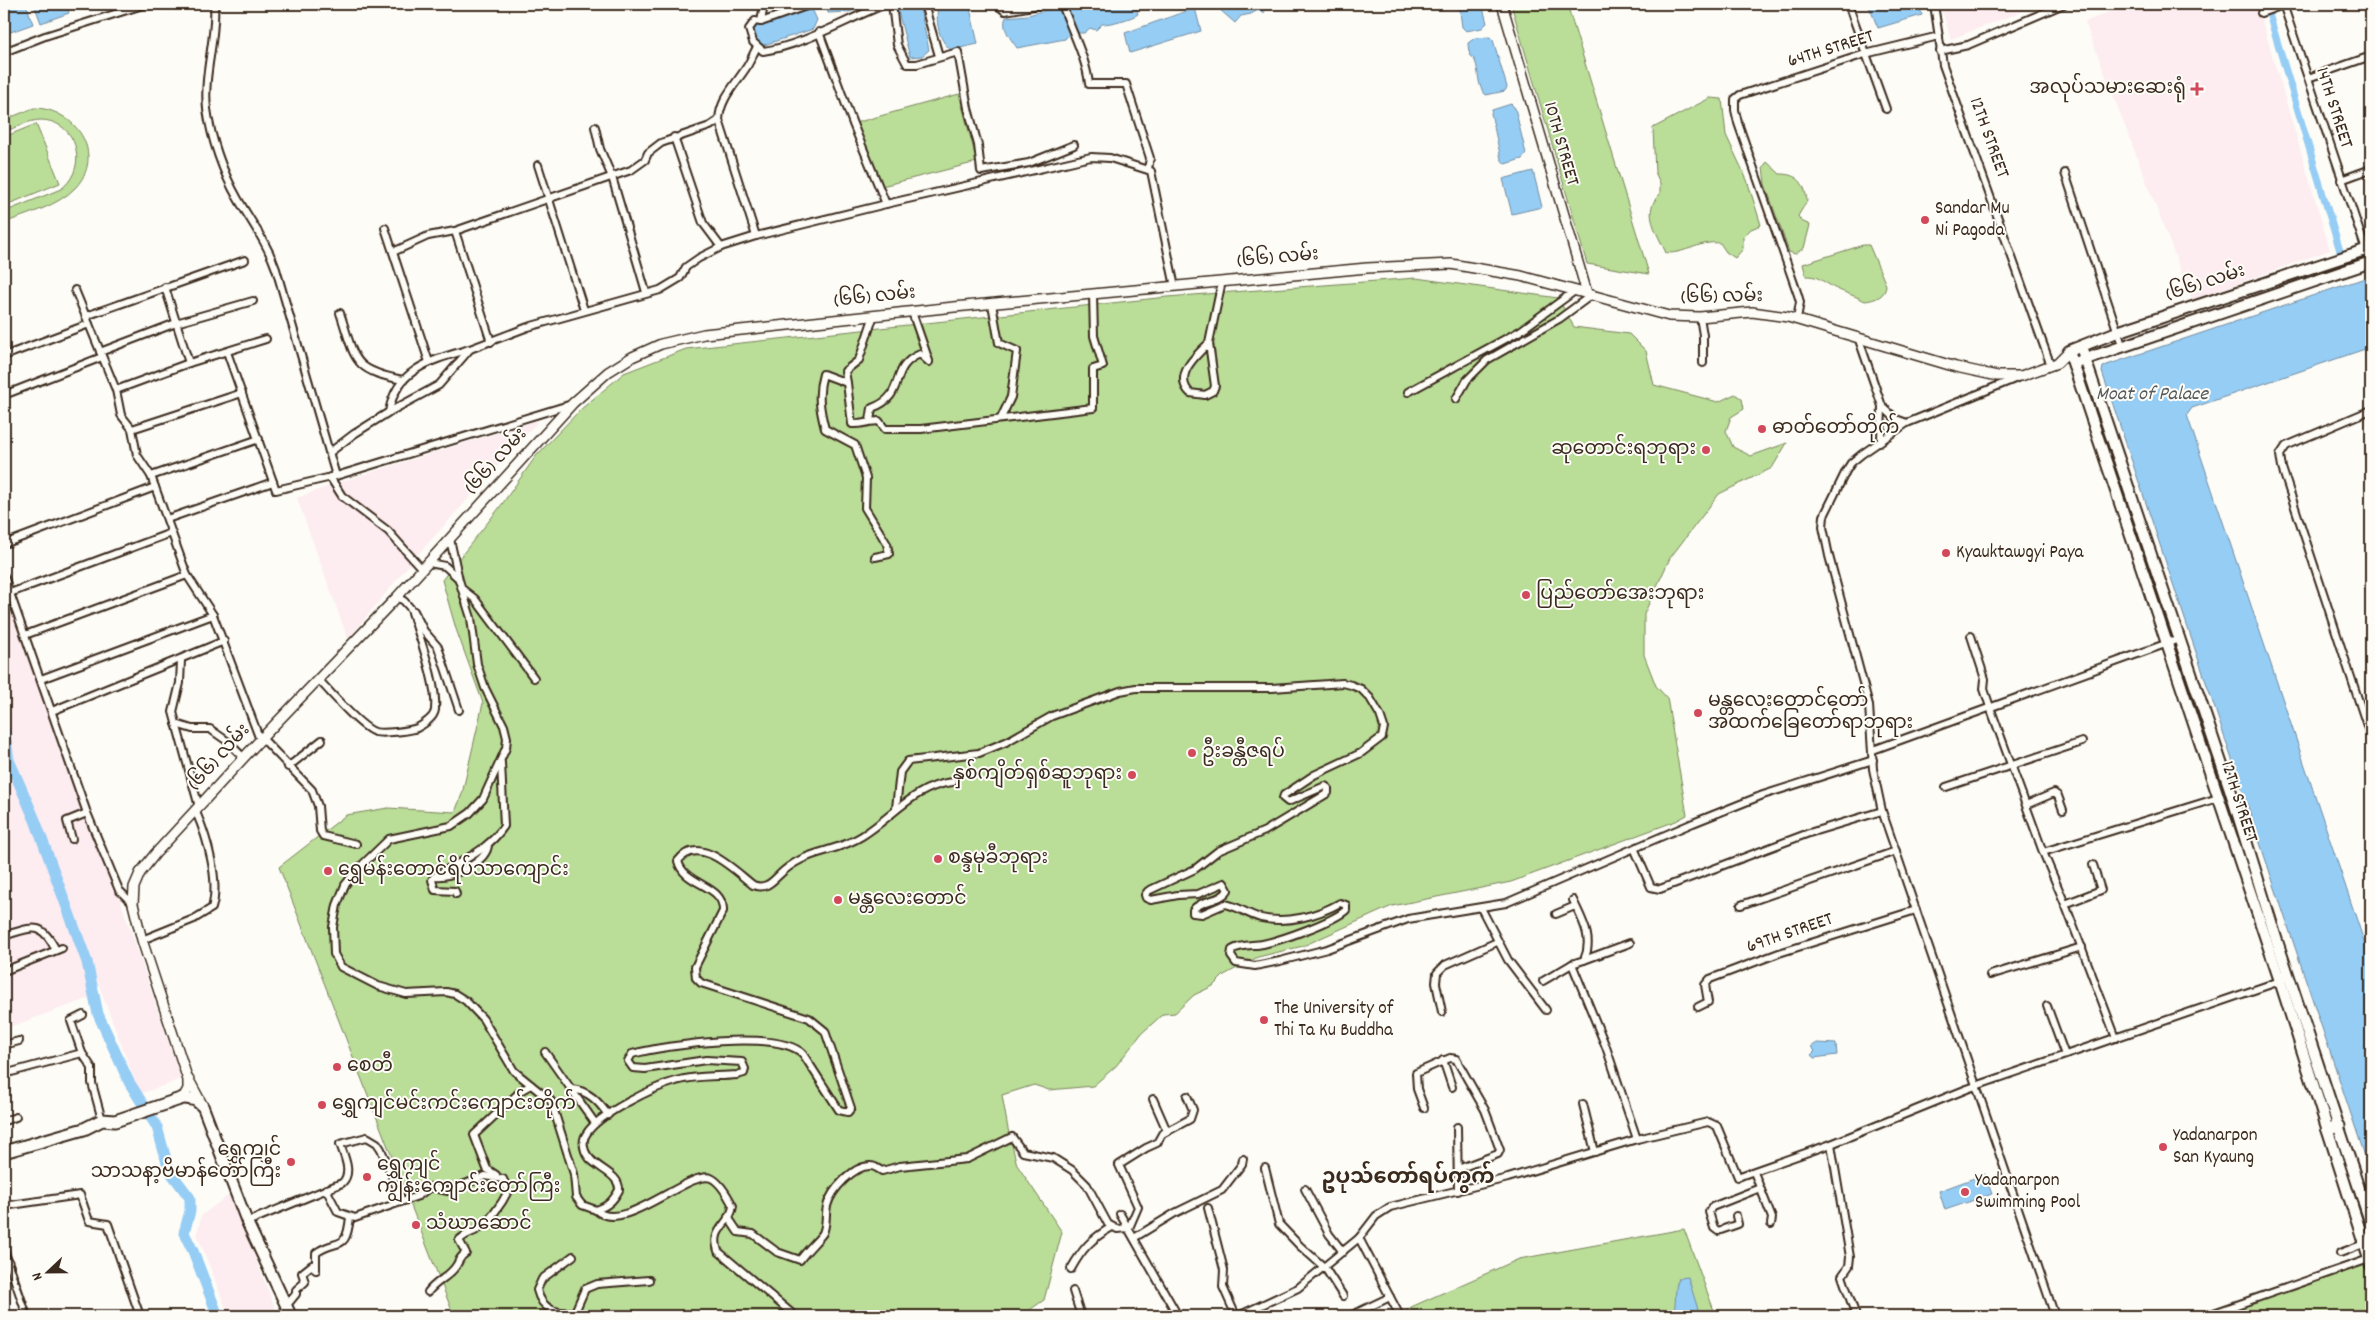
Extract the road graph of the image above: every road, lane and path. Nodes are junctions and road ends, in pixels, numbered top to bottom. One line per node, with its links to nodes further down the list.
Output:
1 (146, 4): 22 (street)
2 (214, 4): 103 (street)
3 (764, 4): 17 (street)
4 (812, 4): 17 (street)
5 (886, 4): 18 (street)
6 (892, 4): 24 (street)
7 (924, 4): 24 (street)
8 (996, 4): 9 (street)
9 (1044, 4)
10 (1062, 4): 33 (street)
11 (1502, 4): 55 (street, 10TH STREET)
12 (1848, 4): 23 (street)
13 (1934, 4): 19 (street, 12TH STREET)
14 (2064, 4): 21 (street)
15 (2283, 4): 16 (street); 26 (street, 14TH STREET)
16 (2262, 12)
17 (761, 22): 20 (street)
18 (819, 32): 20 (street); 39 (street)
19 (1939, 36): 21 (street, 12TH STREET); 23 (street, 64TH STREET)
20 (757, 47): 28 (street)
21 (1940, 51): 83 (street, 12TH STREET)
22 (4, 52)
23 (1865, 54): 27 (street); 64 (street, 64TH STREET)
24 (939, 56): 31 (street)
25 (2371, 56): 26 (street)
26 (2308, 78): 37 (street, 14TH STREET)
27 (1886, 109)
28 (719, 120): 30 (street); 42 (street)
29 (595, 127): 36 (street)
30 (674, 137): 36 (street); 43 (street)
31 (1074, 145)
32 (538, 165): 38 (street)
33 (1148, 169): 39 (street); 50 (street)
34 (2371, 169): 37 (street)
35 (2065, 173): 67 (street)
36 (612, 177): 38 (street); 53 (street)
37 (2341, 180): 44 (street, 14TH STREET)
38 (549, 200): 41 (street); 58 (street)
39 (886, 204): 42 (street)
40 (385, 228): 45 (street)
41 (455, 231): 45 (street); 70 (street)
42 (756, 236): 43 (street)
43 (721, 247): 53 (street)
44 (2368, 249): 47 (street, 14TH STREET); 67 (main road, (၆၆) လမ်း)
45 (393, 252): 80 (street)
46 (245, 260): 49 (street)
47 (2370, 262): 72 (main road, (၆၆) လမ်း)
48 (1222, 281): 50 (street, (၆၆) လမ်း); 52 (street, (၆၆) လမ်း); 71 (street)
49 (165, 287): 62 (street); 65 (street)
50 (1175, 287): 54 (street, (၆၆) လမ်း)
51 (75, 290): 62 (street)
52 (1576, 290): 55 (street, (၆၆) လမ်း); 89 (street)
53 (646, 292): 58 (street)
54 (1093, 294): 57 (street, (၆၆) လမ်း); 97 (street)
55 (1590, 294): 63 (street, (၆၆) လမ်း); 92 (street)
56 (254, 301): 65 (street)
57 (992, 304): 59 (street, (၆၆) လမ်း); 97 (street)
58 (584, 310): 70 (street)
59 (912, 312): 61 (street, (၆၆) လမ်း); 98 (street)
60 (340, 313): 86 (street)
61 (874, 315): 87 (street); 93 (street, (၆၆) လမ်း)
62 (86, 316): 66 (street)
63 (1700, 317): 64 (street, (၆၆) လမ်း); 82 (street)
64 (1797, 319): 68 (street, (၆၆) လမ်း)
65 (176, 323): 77 (street); 81 (street)
66 (89, 324): 77 (street); 78 (street)
67 (2117, 332): 72 (street); 73 (main road, (၆၆) လမ်း)
68 (1858, 337): 85 (street, (၆၆) လမ်း); 94 (street)
69 (266, 339): 76 (street)
70 (491, 342): 74 (street)
71 (1209, 343): 71 (street)
72 (2122, 345): 79 (main road, (၆၆) လမ်း)
73 (2081, 346): 75 (main road, (၆၆) လမ်း); 79 (main road, 12TH STREET)
74 (470, 349): 80 (street); 96 (street)
75 (2069, 351): 83 (street, (၆၆) လမ်း); 84 (main road, 12TH STREET)
76 (227, 352): 81 (street); 90 (street)
77 (101, 354): 88 (street); 91 (street)
78 (4, 356)
79 (2086, 359): 84 (main road, (၆၆) လမ်း); 124 (main road, 12TH STREET)
80 (428, 362): 86 (street)
81 (189, 363): 88 (street)
82 (1703, 363)
83 (2054, 364): 84 (street, (၆၆) လမ်း); 85 (street, (၆၆) လမ်း)
84 (2074, 364): 126 (main road, 12TH STREET)
85 (2021, 376): 99 (street)
86 (403, 380): 96 (street)
87 (846, 382): 98 (street); 112 (street)
88 (116, 390): 100 (street)
89 (1408, 392)
90 (242, 393): 100 (street); 101 (street)
91 (4, 395)
92 (1456, 399)
93 (573, 404): 105 (street); 110 (street, (၆၆) လမ်း)
94 (1882, 406): 99 (street); 102 (street)
95 (2371, 410): 135 (street)
96 (389, 412): 103 (street)
97 (1001, 418): 98 (street)
98 (870, 421)
99 (1906, 423): 102 (street)
100 (132, 429): 104 (street)
101 (259, 439): 104 (street); 106 (street)
102 (1882, 440): 139 (street)
103 (329, 453): 105 (street)
104 (151, 476): 107 (street)
105 (333, 477): 106 (street); 113 (street)
106 (273, 482): 108 (street)
107 (155, 487): 108 (street); 111 (street)
108 (167, 519): 109 (street)
109 (171, 533): 114 (street); 118 (street)
110 (450, 539): 113 (street, (၆၆) လမ်း); 116 (street)
111 (4, 544)
112 (875, 557)
113 (425, 566): 116 (street); 119 (street, (၆၆) လမ်း)
114 (187, 575): 121 (street); 122 (street)
115 (4, 576): 118 (street)
116 (459, 580): 117 (street)
117 (462, 589): 128 (street); 142 (street)
118 (10, 594): 122 (street)
119 (398, 597): 120 (street); 130 (street, (၆၆) လမ်း)
120 (410, 609): 130 (street); 132 (street)
121 (213, 615): 125 (street); 129 (street)
122 (25, 635): 129 (street)
123 (1971, 636): 131 (street)
124 (2179, 639): 126 (street); 176 (main road, 12TH STREET)
125 (224, 641): 127 (street); 136 (street)
126 (2167, 644): 131 (street); 147 (main road, 12TH STREET)
127 (181, 660): 133 (street); 134 (street)
128 (534, 678)
129 (41, 679): 133 (street)
130 (318, 680): 136 (street, (၆၆) လမ်း)
131 (1990, 707): 139 (street); 143 (street)
132 (459, 710)
133 (52, 711): 153 (street)
134 (176, 724): 140 (street); 150 (street)
135 (2371, 738)
136 (261, 739): 140 (street, (၆၆) လမ်း); 144 (street)
137 (322, 740): 144 (street)
138 (2082, 742): 143 (street)
139 (1873, 750): 141 (street)
140 (244, 758): 150 (street, (၆၆) လမ်း)
141 (1873, 760): 151 (street); 156 (street)
142 (501, 763): 160 (street); 192 (street)
143 (2011, 764): 146 (street); 148 (street)
144 (288, 767): 155 (street)
145 (953, 782): 149 (street)
146 (1946, 787)
147 (2218, 798): 158 (street); 176 (main road, 12TH STREET)
148 (2026, 805): 152 (street); 158 (street)
149 (896, 808): 164 (street); 202 (street)
150 (198, 809): 161 (street, (၆၆) လမ်း); 168 (street)
151 (1882, 810): 156 (street); 157 (street)
152 (2063, 810)
153 (88, 813): 154 (street); 161 (street)
154 (72, 838)
155 (356, 844)
156 (1635, 850): 164 (street)
157 (1896, 851): 163 (street); 165 (street)
158 (2043, 852): 162 (street)
159 (2093, 866): 162 (street)
160 (456, 894)
161 (133, 904): 168 (street, (၆၆) လမ်း)
162 (2066, 904): 171 (street)
163 (1741, 905)
164 (1481, 908): 169 (street)
165 (1916, 910): 179 (street, 69TH STREET); 193 (street)
166 (1556, 914): 172 (street)
167 (6, 935): 174 (street)
168 (142, 940): 191 (street, (၆၆) လမ်း)
169 (1497, 942): 180 (street); 181 (street)
170 (1630, 943): 172 (street)
171 (2082, 947): 175 (street); 183 (street)
172 (1584, 960): 173 (street)
173 (1572, 964): 177 (street); 211 (street)
174 (4, 971)
175 (1990, 975)
176 (2285, 980): 183 (street); 209 (main road, 12TH STREET)
177 (1543, 981)
178 (2047, 1006): 188 (street)
179 (1698, 1007)
180 (1546, 1010)
181 (1442, 1012)
182 (82, 1015): 187 (street)
183 (2116, 1038): 188 (street)
184 (19, 1041): 185 (street)
185 (4, 1046)
186 (545, 1052): 195 (street)
187 (82, 1053): 190 (street); 204 (street)
188 (2065, 1055): 193 (street)
189 (1443, 1060): 194 (street); 201 (street); 218 (street)
190 (4, 1074)
191 (188, 1080): 197 (street); 200 (street, (၆၆) လမ်း)
192 (531, 1085): 220 (street); 228 (street)
193 (1975, 1086): 212 (street); 266 (street)
194 (1452, 1087)
195 (571, 1089): 202 (street); 207 (street)
196 (1187, 1096): 210 (street)
197 (183, 1098): 200 (main road); 206 (highway)
198 (1153, 1099): 210 (street)
199 (1583, 1104): 214 (street)
200 (203, 1107): 233 (main road)
201 (1424, 1108)
202 (608, 1115): 207 (street)
203 (16, 1117): 205 (street)
204 (102, 1120): 206 (highway); 213 (highway)
205 (4, 1121)
206 (115, 1121): 215 (highway)
207 (595, 1124): 228 (street)
208 (1457, 1127): 218 (street)
209 (2333, 1128): 235 (main road, 12TH STREET); 240 (main road, 12TH STREET)
210 (1168, 1131): 237 (street)
211 (1637, 1139): 214 (street); 219 (street)
212 (1831, 1144): 219 (street); 265 (street)
213 (4, 1152)
214 (1595, 1152): 224 (street)
215 (4, 1159)
216 (1244, 1159): 238 (street)
217 (1265, 1168): 246 (street)
218 (1458, 1168): 224 (street)
219 (1754, 1172): 222 (street)
220 (501, 1178): 225 (street); 250 (street)
221 (1305, 1188): 242 (street)
222 (1760, 1188): 230 (street); 234 (street)
223 (326, 1189): 225 (street); 231 (street); 233 (street)
224 (1458, 1191): 239 (street)
225 (402, 1201): 231 (street)
226 (4, 1206): 256 (street)
227 (1208, 1208): 261 (street)
228 (596, 1210): 232 (street)
229 (1120, 1214): 237 (street)
230 (1736, 1216)
231 (350, 1217): 253 (street)
232 (728, 1217): 236 (street); 258 (street)
233 (247, 1222): 253 (main road)
234 (1771, 1224)
235 (2371, 1224)
236 (1112, 1227): 237 (street); 247 (street)
237 (1129, 1228): 238 (street)
238 (1134, 1238): 260 (street)
239 (1359, 1238): 242 (street); 252 (street)
240 (2364, 1244): 243 (street); 245 (main road, 12TH STREET)
241 (4, 1249): 255 (street)
242 (1343, 1252): 246 (street)
243 (2340, 1253)
244 (573, 1256): 248 (street)
245 (2370, 1262): 267 (street)
246 (1325, 1268): 251 (street); 254 (street)
247 (1071, 1269)
248 (649, 1280)
249 (1072, 1291): 259 (street)
250 (428, 1292)
251 (1343, 1296)
252 (1390, 1297): 263 (street); 264 (street)
253 (287, 1305): 257 (main road)
254 (1252, 1309): 261 (street); 262 (street)
255 (27, 1316)
256 (140, 1316)
257 (291, 1316)
258 (795, 1316)
259 (1081, 1316)
260 (1178, 1316)
261 (1237, 1316)
262 (1256, 1316)
263 (1350, 1316)
264 (1400, 1316)
265 (1856, 1316)
266 (2055, 1316)
267 (2205, 1316)

